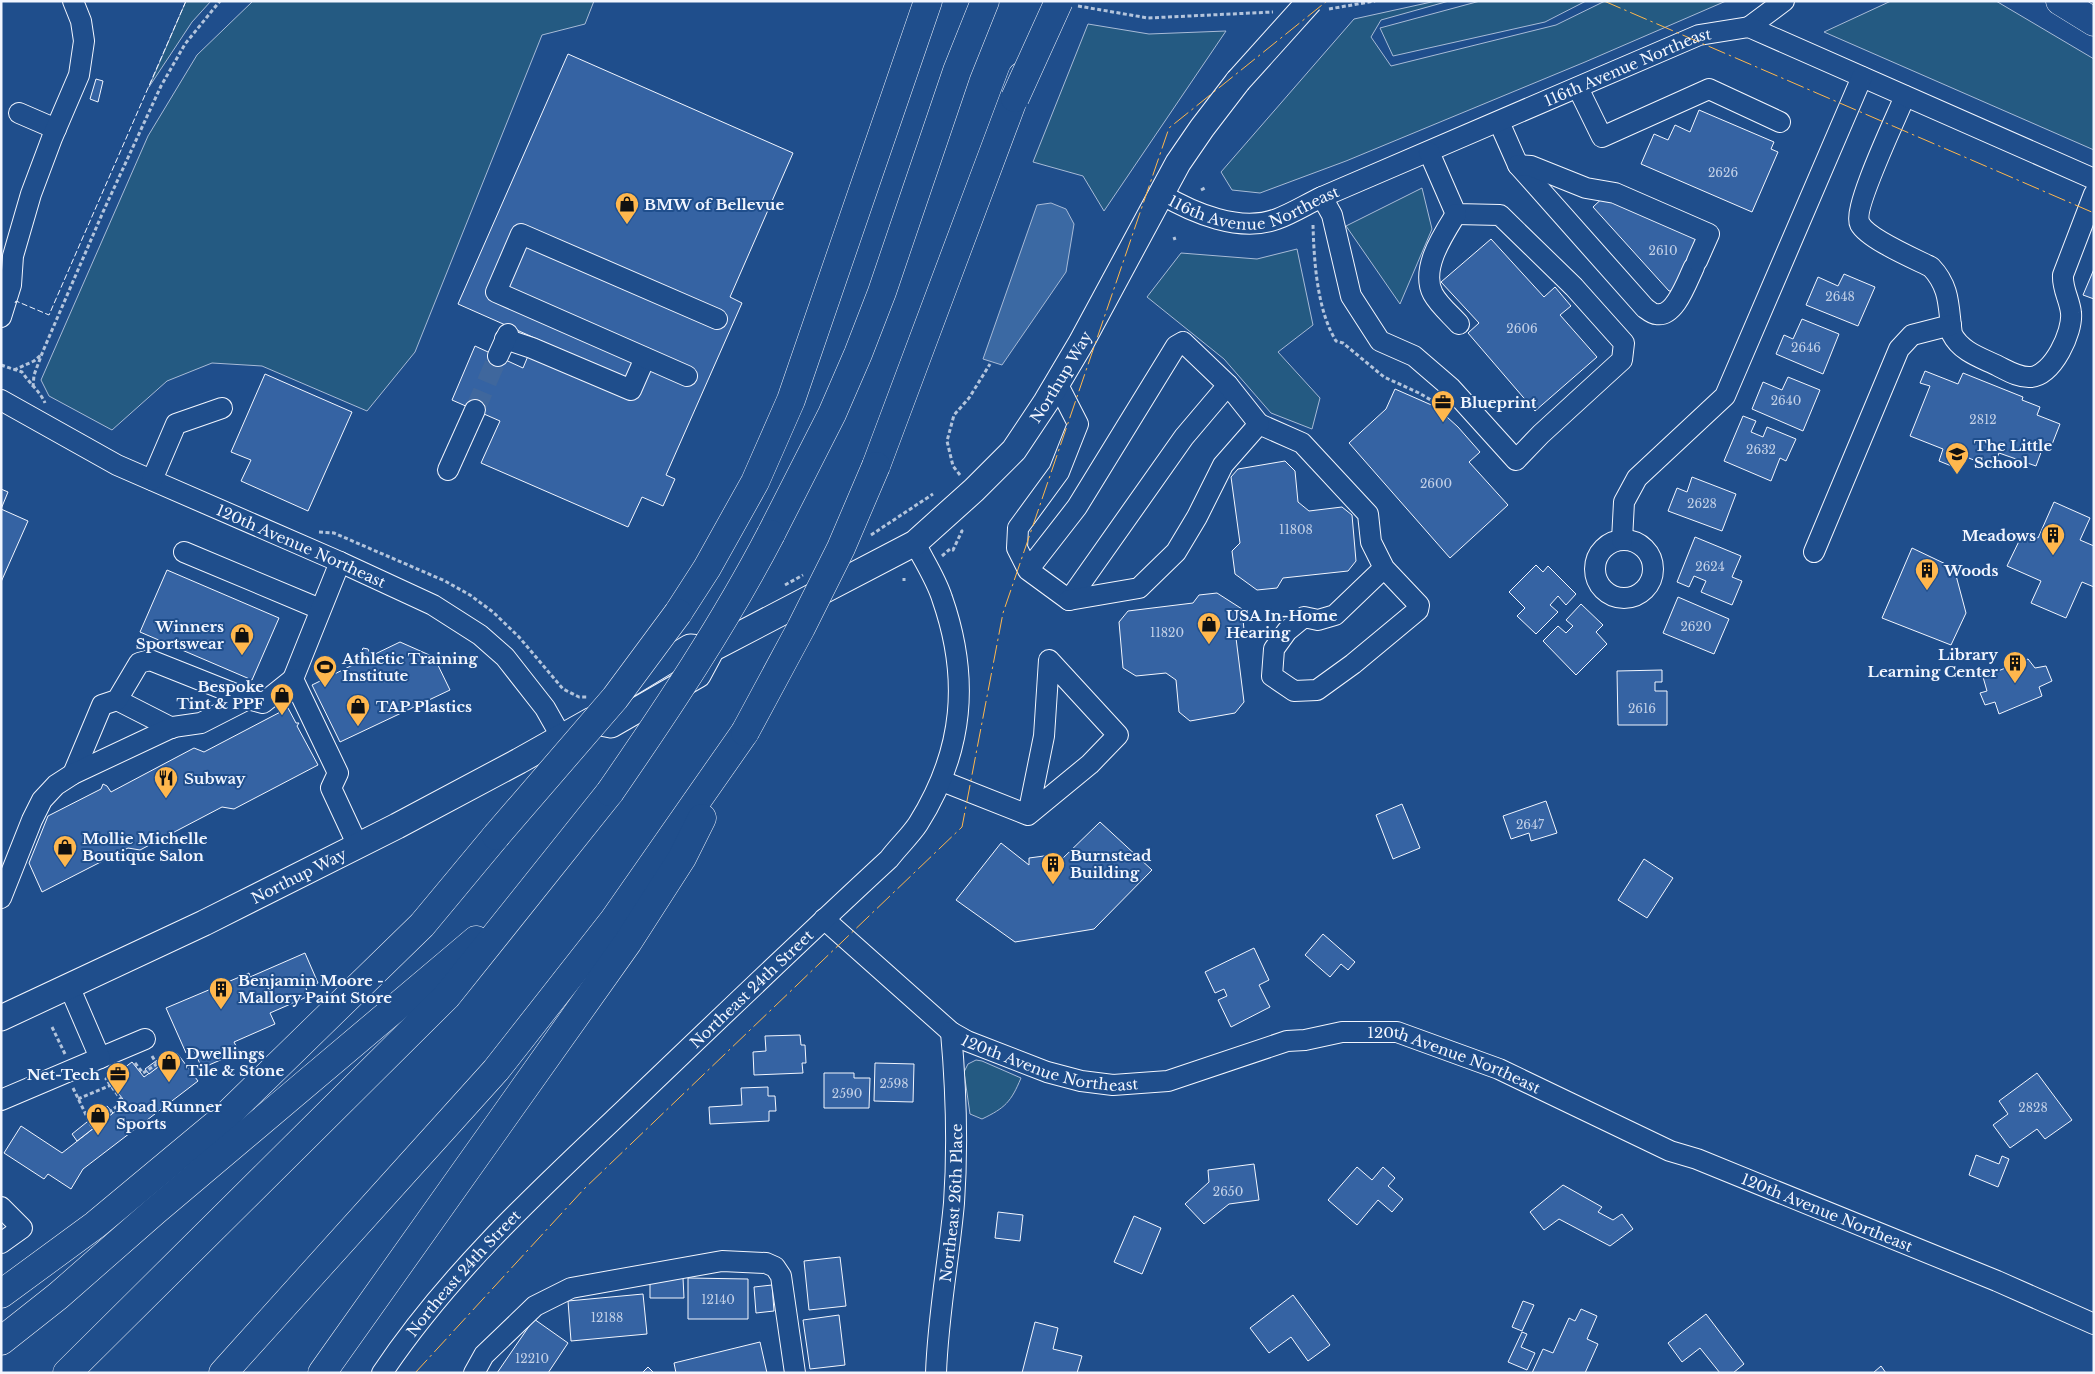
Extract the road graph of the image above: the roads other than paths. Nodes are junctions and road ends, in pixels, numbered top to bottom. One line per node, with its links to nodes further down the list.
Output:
1 (73, 1): 20 (street)
2 (928, 1): 74 (highway, bridge)
3 (973, 1): 12 (highway)
4 (985, 1): 12 (highway)
5 (1047, 1): 16 (highway, bridge)
6 (1784, 1): 11 (street)
7 (2060, 1): 10 (highway)
8 (1067, 4): 16 (highway, bridge)
9 (1315, 5): 24 (main road, Northup Way, bridge)
10 (2094, 22)
11 (1749, 27): 13 (street); 14 (street, 116th Avenue Northeast)
12 (957, 71): 64 (highway, bridge)
13 (1862, 77): 15 (street); 44 (street)
14 (1578, 88): 18 (street, 116th Avenue Northeast); 19 (street)
15 (1905, 96): 23 (street); 32 (street)
16 (1016, 98): 57 (highway, bridge)
17 (19, 113): 20 (street)
18 (1499, 122): 21 (street, 116th Avenue Northeast); 22 (street)
19 (1780, 122)
20 (56, 129): 28 (street)
21 (1429, 152): 26 (street, 116th Avenue Northeast); 27 (street)
22 (1518, 165): 22 (street)
23 (2094, 179)
24 (1161, 194): 26 (street, 116th Avenue Northeast); 36 (main road, Northup Way)
25 (2094, 194): 32 (street)
26 (1322, 197): 27 (street)
27 (1456, 214): 31 (street)
28 (7, 261): 29 (street)
29 (1, 317)
30 (717, 319): 34 (street)
31 (1459, 324)
32 (1951, 325): 47 (street)
33 (503, 343): 34 (street)
34 (644, 358): 35 (street)
35 (687, 376)
36 (1057, 383): 45 (main road, Northup Way); 50 (street)
37 (1228, 385): 41 (street); 50 (street); 51 (street)
38 (1, 400): 43 (street, 120th Avenue Northeast)
39 (222, 408): 43 (street)
40 (474, 410): 42 (street)
41 (1259, 424): 49 (street); 51 (street)
42 (448, 470)
43 (152, 480): 48 (street, 120th Avenue Northeast)
44 (1622, 540)
45 (915, 543): 58 (main road, Northup Way); 60 (street, Northeast 24th Street)
46 (184, 552): 52 (street)
47 (1814, 552)
48 (340, 562): 52 (street); 58 (street, 120th Avenue Northeast)
49 (1384, 568): 49 (street)
50 (1028, 570): 51 (street)
51 (1069, 600)
52 (320, 610): 53 (street)
53 (293, 679): 54 (street); 62 (street)
54 (248, 699): 55 (street); 56 (street)
55 (117, 700): 56 (street); 59 (street)
56 (172, 728): 59 (street)
57 (745, 732): 77 (highway); 79 (highway)
58 (562, 738): 62 (main road, Northup Way)
59 (73, 774): 63 (street)
60 (942, 781): 61 (street); 65 (street, Northeast 24th Street)
61 (1028, 815): 61 (street)
62 (358, 846): 66 (main road, Northup Way)
63 (1, 898)
64 (521, 902): 76 (highway); 78 (highway)
65 (824, 919): 68 (street, 120th Avenue Northeast); 80 (street, Northeast 24th Street)
66 (69, 986): 67 (main road, Northup Way); 70 (street)
67 (1, 1018)
68 (951, 1032): 75 (street, 120th Avenue Northeast); 83 (street, Northeast 26th Place)
69 (145, 1039): 70 (street)
70 (100, 1058): 71 (street)
71 (1, 1100)
72 (1, 1207): 73 (street)
73 (1, 1243)
74 (1, 1294)
75 (2094, 1324)
76 (1, 1341)
77 (224, 1371)
78 (67, 1373)
79 (322, 1373)
80 (382, 1373)
81 (474, 1373): 82 (street)
82 (795, 1373)
83 (936, 1373)

